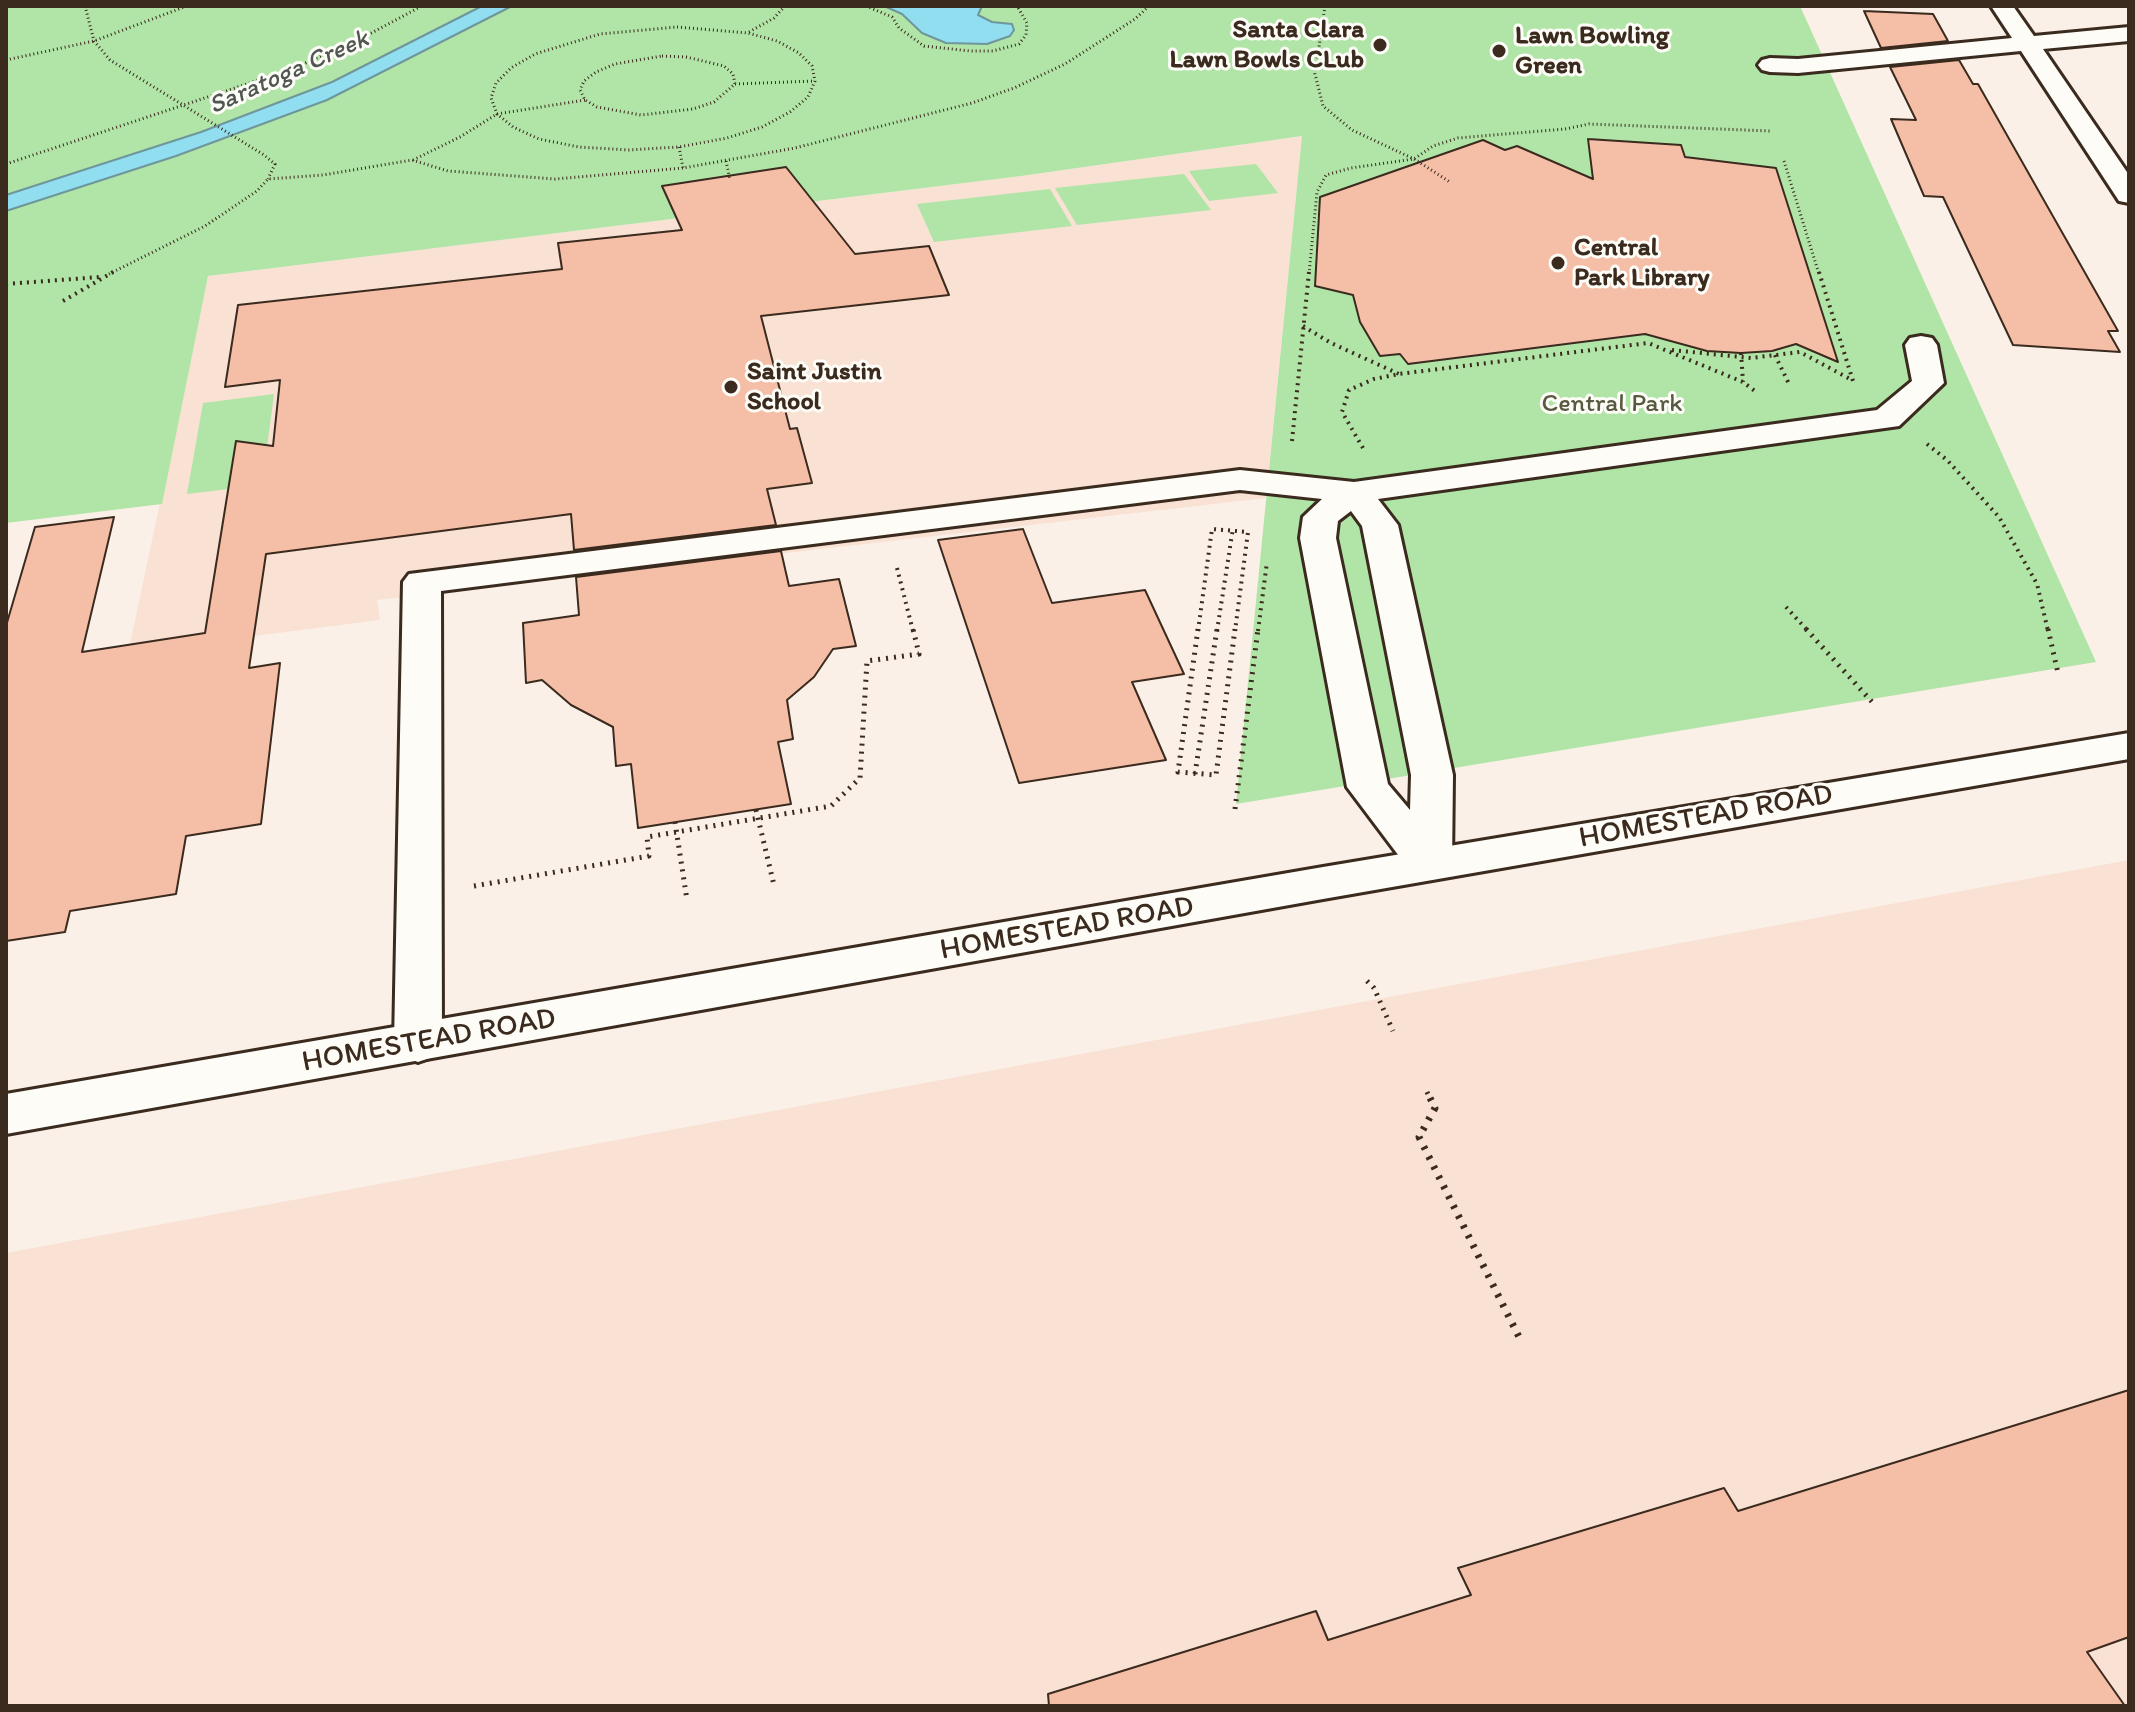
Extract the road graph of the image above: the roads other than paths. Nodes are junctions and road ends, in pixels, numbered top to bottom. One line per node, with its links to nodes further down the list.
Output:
1 (2002, 6): 3 (main road)
2 (2129, 34): 3 (main road)
3 (2027, 44): 4 (main road); 5 (main road)
4 (1770, 65)
5 (2129, 195)
6 (1921, 345): 7 (main road)
7 (1354, 492): 9 (main road); 9 (main road); 10 (main road)
8 (2129, 746): 9 (main road, HOMESTEAD ROAD)
9 (1430, 865): 10 (main road, HOMESTEAD ROAD)
10 (418, 1043): 11 (main road, HOMESTEAD ROAD)
11 (6, 1114)

